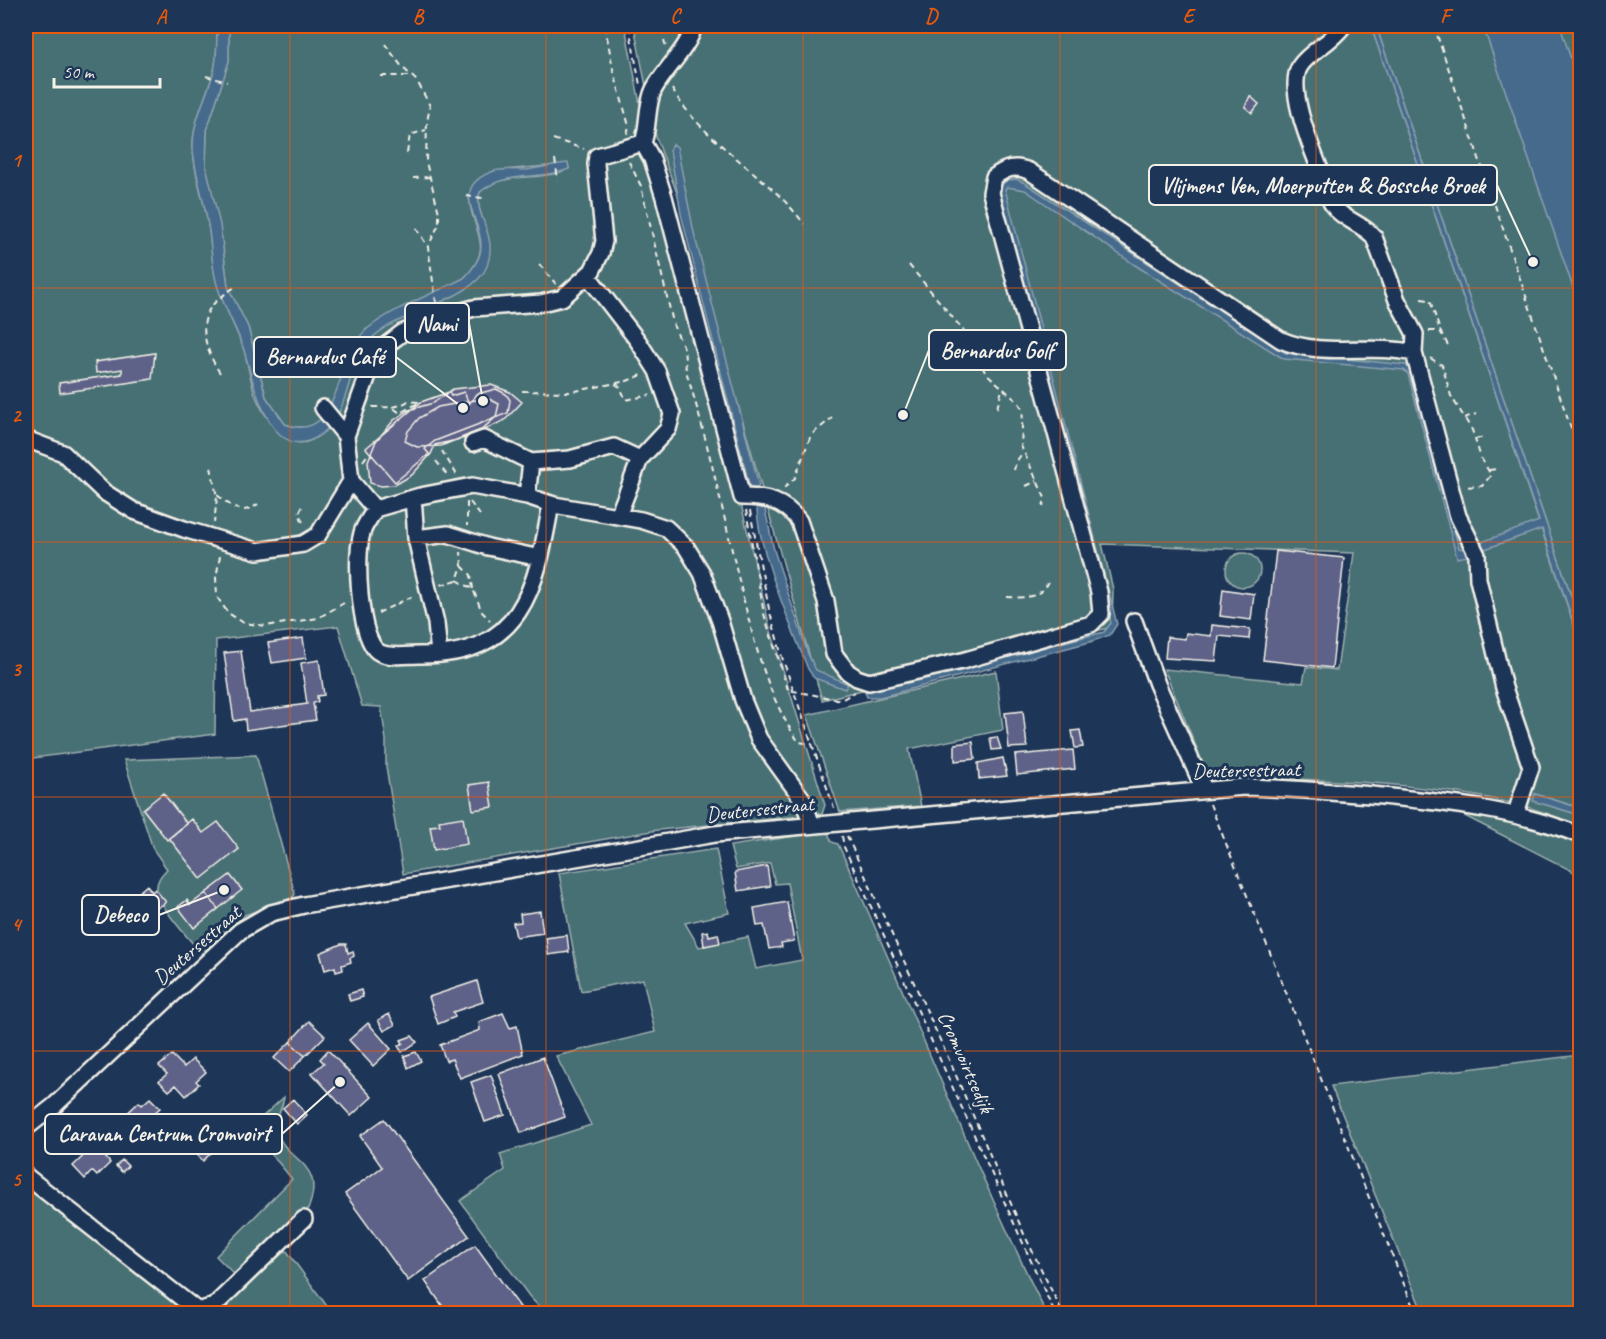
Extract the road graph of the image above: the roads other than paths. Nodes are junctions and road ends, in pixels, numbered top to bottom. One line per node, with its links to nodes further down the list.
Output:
1 (694, 26): 3 (street)
2 (1343, 26): 5 (street)
3 (643, 143): 4 (street); 5 (street)
4 (588, 276): 7 (street); 10 (street)
5 (1415, 345): 23 (street)
6 (323, 408): 7 (street)
7 (342, 432): 12 (street)
8 (26, 439): 12 (street)
9 (474, 443): 11 (street)
10 (640, 459): 11 (street); 17 (street)
11 (531, 462): 13 (street)
12 (351, 481): 16 (street)
13 (527, 496): 14 (street); 15 (street)
14 (413, 498): 16 (street); 18 (street)
15 (550, 504): 17 (street); 19 (street)
16 (375, 509): 21 (street)
17 (618, 516): 24 (street)
18 (416, 538): 19 (street); 21 (street)
19 (540, 558): 21 (street)
20 (1134, 621): 22 (street)
21 (439, 654)
22 (1204, 789): 23 (street, Deutersestraat); 24 (street, Deutersestraat)
23 (1516, 813): 25 (street, Deutersestraat)
24 (812, 825): 26 (street, Deutersestraat)
25 (1581, 836)
26 (26, 1128)
27 (26, 1176): 28 (street)
28 (304, 1219)

